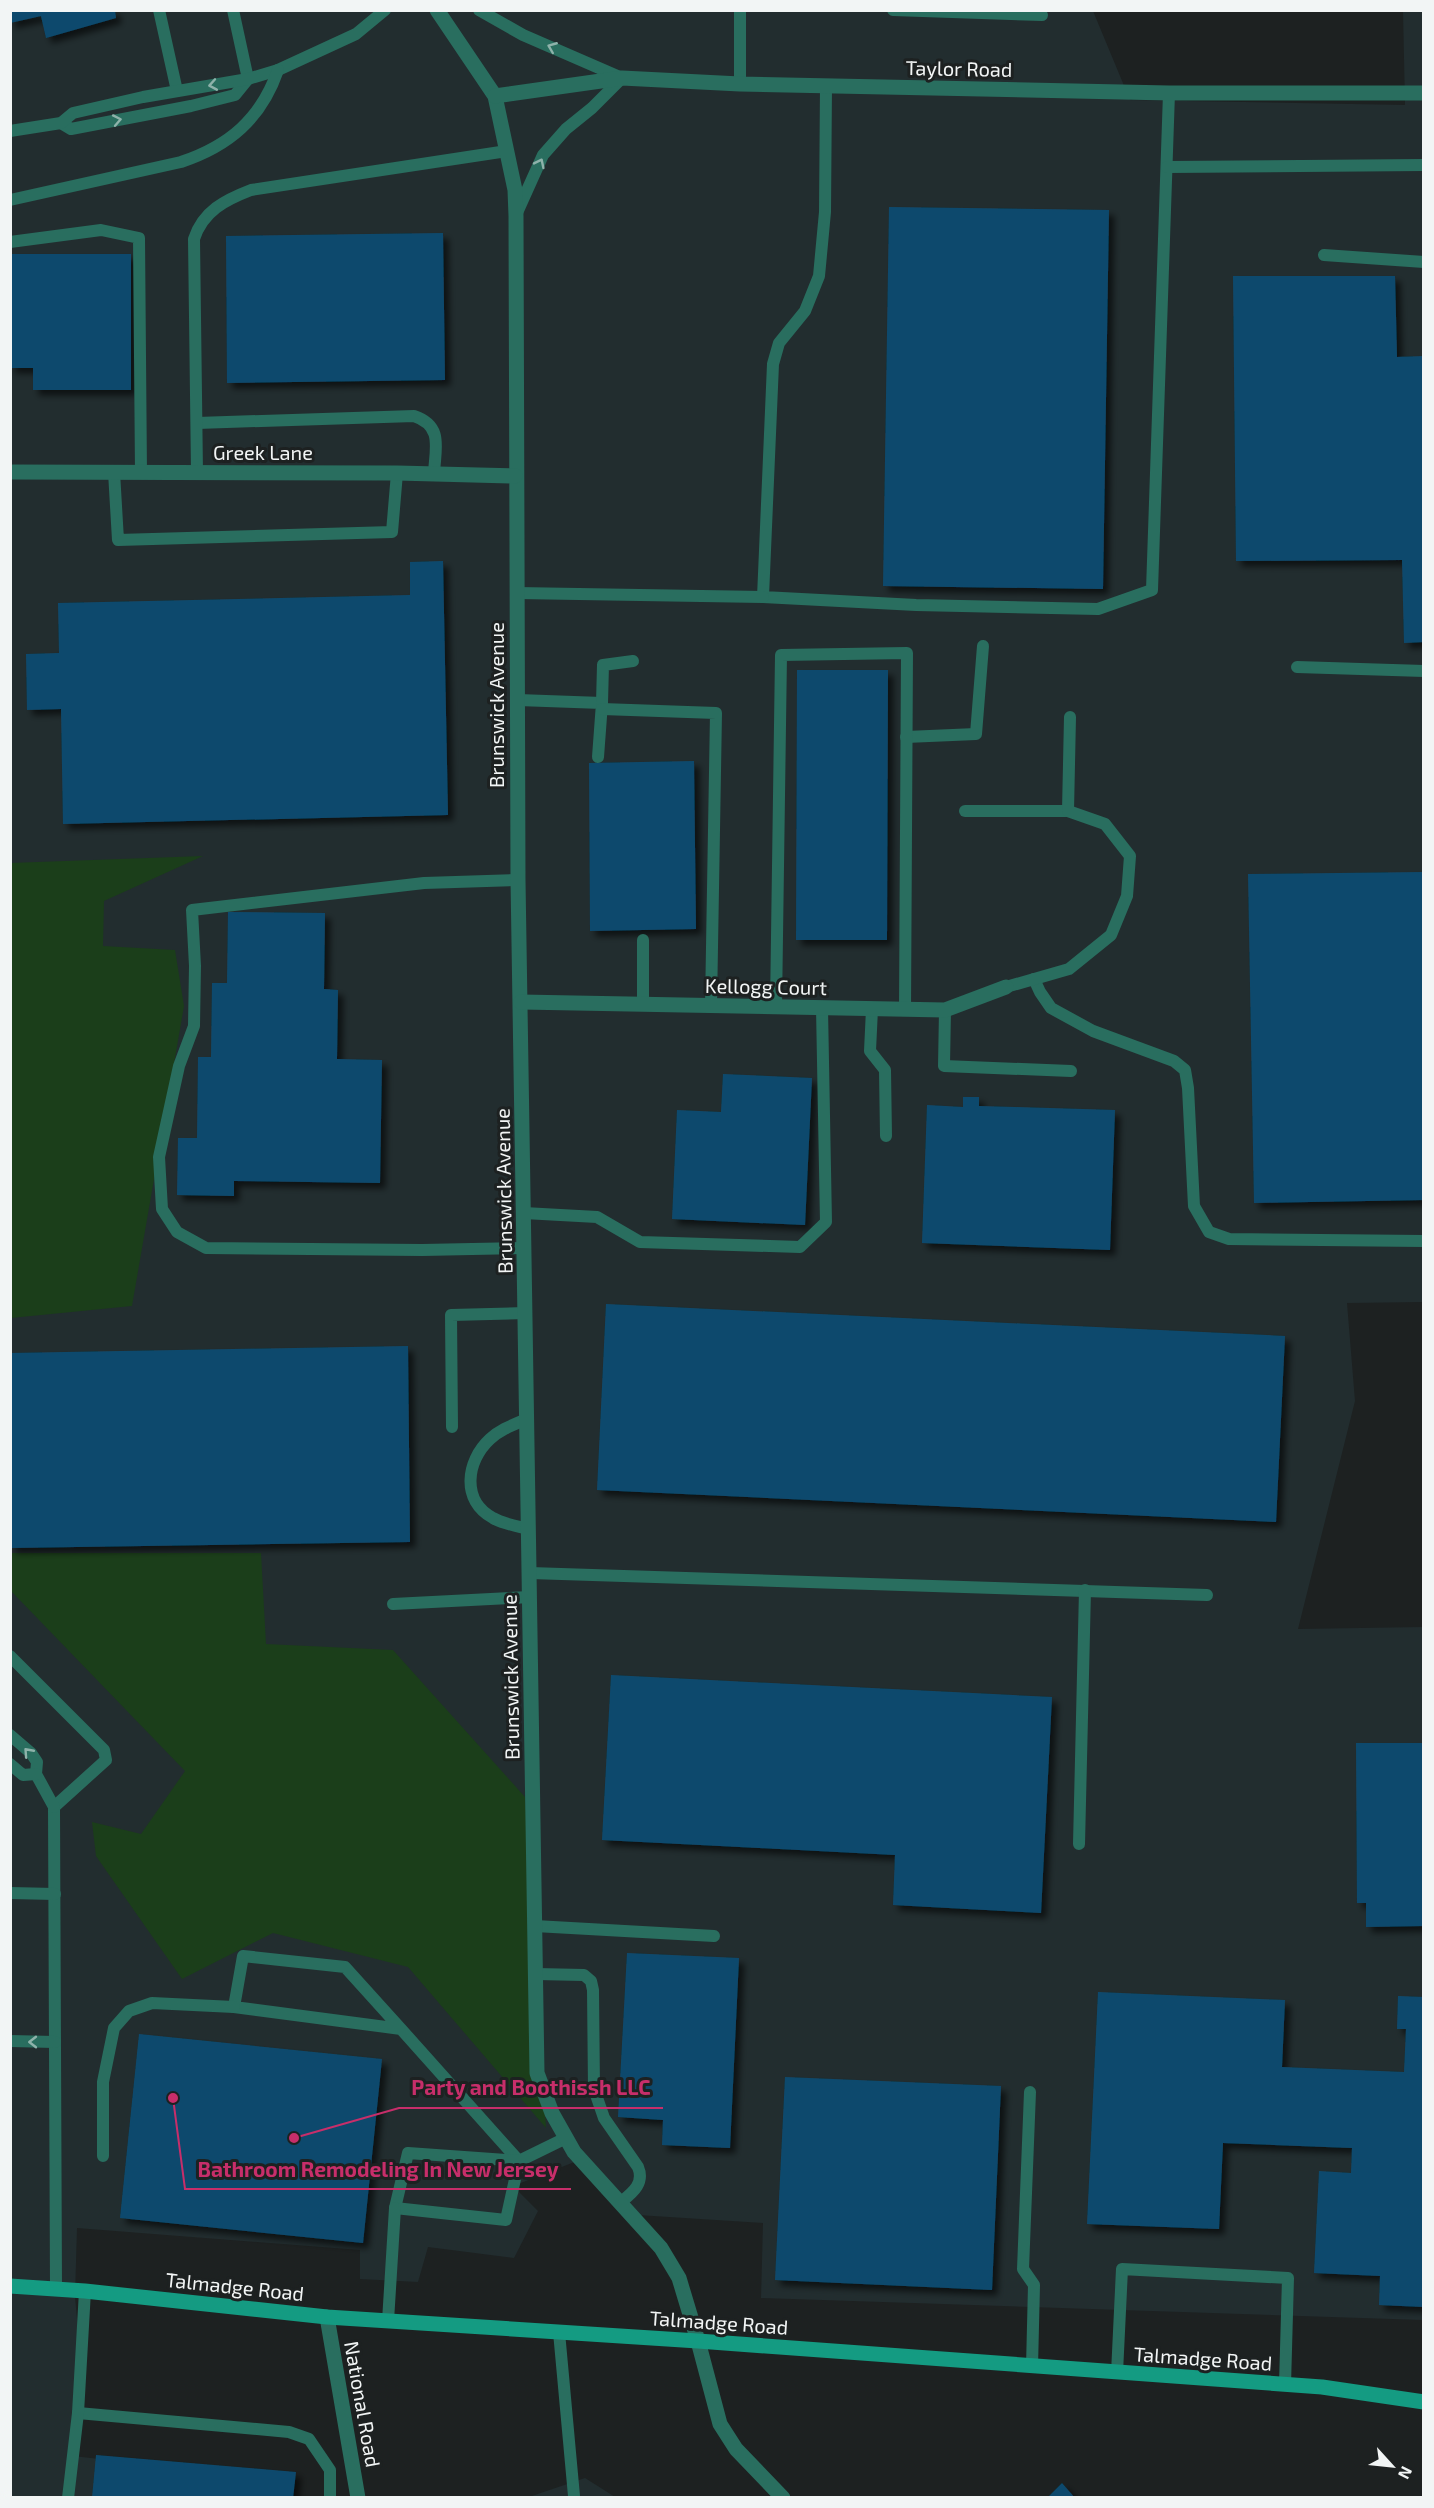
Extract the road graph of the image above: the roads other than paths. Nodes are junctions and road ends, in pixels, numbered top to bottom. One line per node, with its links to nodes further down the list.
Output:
1 (159, 10): 14 (lane)
2 (233, 10): 11 (lane)
3 (385, 10): 9 (lane)
4 (437, 10): 17 (street, Brunswick Avenue)
5 (478, 10): 10 (lane, one-way to 5)
6 (740, 10): 12 (lane)
7 (893, 10): 8 (lane)
8 (1042, 15)
9 (278, 70): 11 (lane); 23 (lane)
10 (622, 78): 12 (street, Taylor Road); 17 (street, Taylor Road); 24 (lane, one-way to 10)
11 (248, 79): 14 (lane, one-way to 14); 18 (lane, one-way to 11)
12 (740, 84): 13 (street, Taylor Road)
13 (826, 86): 15 (street, Taylor Road); 37 (lane)
14 (177, 91): 18 (lane)
15 (1169, 93): 16 (street, Taylor Road); 22 (lane)
16 (1424, 93)
17 (495, 96): 20 (street, Brunswick Avenue)
18 (61, 123): 19 (lane)
19 (10, 131)
20 (507, 151): 24 (street, Brunswick Avenue); 28 (lane)
21 (1424, 165): 22 (lane)
22 (1167, 167): 37 (lane)
23 (10, 200)
24 (516, 216): 35 (street, Brunswick Avenue)
25 (10, 242): 31 (lane)
26 (1324, 255): 27 (lane)
27 (1424, 262)
28 (197, 423): 32 (lane); 34 (lane)
29 (10, 472): 30 (street, Greek Lane)
30 (114, 472): 31 (street, Greek Lane); 33 (lane)
31 (141, 472): 32 (street, Greek Lane)
32 (196, 472): 33 (street, Greek Lane)
33 (397, 473): 34 (street, Greek Lane)
34 (434, 474): 35 (street, Greek Lane)
35 (516, 476): 36 (street, Brunswick Avenue)
36 (517, 593): 37 (lane); 42 (street, Brunswick Avenue)
37 (763, 597)
38 (983, 646): 45 (lane)
39 (633, 661): 43 (lane)
40 (1297, 667): 41 (lane)
41 (1424, 671)
42 (518, 700): 43 (lane); 49 (street, Brunswick Avenue)
43 (602, 706): 46 (lane); 55 (lane)
44 (1071, 717): 48 (lane)
45 (906, 737): 56 (lane); 59 (lane)
46 (598, 757)
47 (966, 811): 48 (lane)
48 (1068, 811): 51 (lane)
49 (518, 880): 53 (street, Brunswick Avenue); 65 (lane)
50 (643, 940): 54 (lane)
51 (1034, 979): 52 (lane); 64 (lane)
52 (1006, 987): 60 (street, Kellogg Court)
53 (521, 1002): 54 (street, Kellogg Court); 63 (street, Brunswick Avenue)
54 (643, 1004): 55 (street, Kellogg Court)
55 (711, 1006): 56 (street, Kellogg Court)
56 (776, 1007): 57 (street, Kellogg Court)
57 (822, 1008): 58 (street, Kellogg Court); 63 (lane)
58 (872, 1009): 59 (street, Kellogg Court); 62 (lane)
59 (905, 1010): 60 (street, Kellogg Court)
60 (945, 1010): 61 (lane)
61 (1071, 1071)
62 (886, 1136)
63 (524, 1214): 65 (street, Brunswick Avenue)
64 (1424, 1241)
65 (524, 1248): 66 (street, Brunswick Avenue)
66 (526, 1313): 67 (street, Brunswick Avenue); 68 (lane)
67 (527, 1419): 69 (street, Brunswick Avenue); 69 (lane)
68 (452, 1427)
69 (529, 1529): 70 (street, Brunswick Avenue)
70 (530, 1573): 71 (lane); 73 (street, Brunswick Avenue)
71 (1085, 1590): 72 (lane); 80 (lane)
72 (1207, 1595)
73 (530, 1597): 74 (lane); 83 (street, Brunswick Avenue)
74 (393, 1604)
75 (10, 1656): 79 (lane)
76 (10, 1735): 78 (lane, one-way to 76)
77 (10, 1764): 78 (lane)
78 (36, 1774): 79 (lane)
79 (54, 1807): 82 (lane)
80 (1079, 1845)
81 (10, 1893): 82 (lane)
82 (55, 1894): 89 (lane)
83 (535, 1926): 84 (lane); 85 (street, Brunswick Avenue)
84 (714, 1936)
85 (536, 1974): 91 (street, Brunswick Avenue); 94 (lane)
86 (234, 2007): 87 (lane); 87 (lane); 92 (lane)
87 (401, 2029): 93 (lane)
88 (10, 2041): 89 (lane, one-way to 88)
89 (55, 2042): 97 (lane)
90 (1030, 2092): 103 (lane)
91 (566, 2138): 93 (lane); 94 (street, Brunswick Avenue)
92 (103, 2156)
93 (519, 2161): 95 (lane); 95 (lane)
94 (620, 2203): 102 (street, Brunswick Avenue)
95 (395, 2208): 100 (lane)
96 (10, 2286): 97 (street, Talmadge Road)
97 (56, 2288): 98 (street, Talmadge Road)
98 (85, 2291): 99 (street, Talmadge Road); 107 (lane)
99 (327, 2317): 100 (street, Talmadge Road); 111 (street, National Road)
100 (388, 2321): 101 (street, Talmadge Road)
101 (559, 2332): 102 (street, Talmadge Road); 108 (lane)
102 (698, 2341): 103 (street, Talmadge Road); 112 (street, Brunswick Avenue)
103 (1032, 2367): 104 (street, Talmadge Road)
104 (1117, 2373): 105 (street, Talmadge Road); 105 (lane)
105 (1285, 2385): 106 (street, Talmadge Road)
106 (1424, 2402)
107 (78, 2413): 109 (lane); 110 (lane)
108 (575, 2497)
109 (68, 2498)
110 (330, 2498)
111 (358, 2498)
112 (783, 2498)

